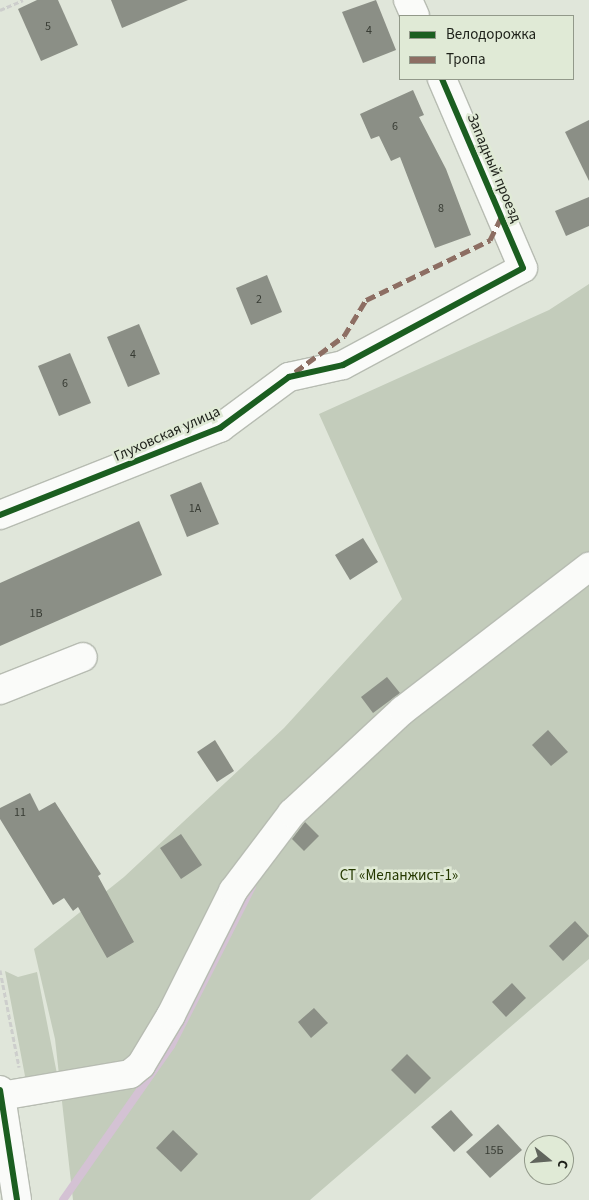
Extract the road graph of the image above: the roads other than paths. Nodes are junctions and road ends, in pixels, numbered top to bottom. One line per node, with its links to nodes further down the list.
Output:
1 (408, 0): 2 (street)
2 (415, 15)
3 (442, 80): 4 (street, Западный проезд)
4 (523, 268): 5 (street, Глуховская улица)
5 (0, 515)
6 (589, 567): 9 (street)
7 (83, 657): 8 (street)
8 (0, 690)
9 (1, 1093): 10 (street)
10 (16, 1200)

